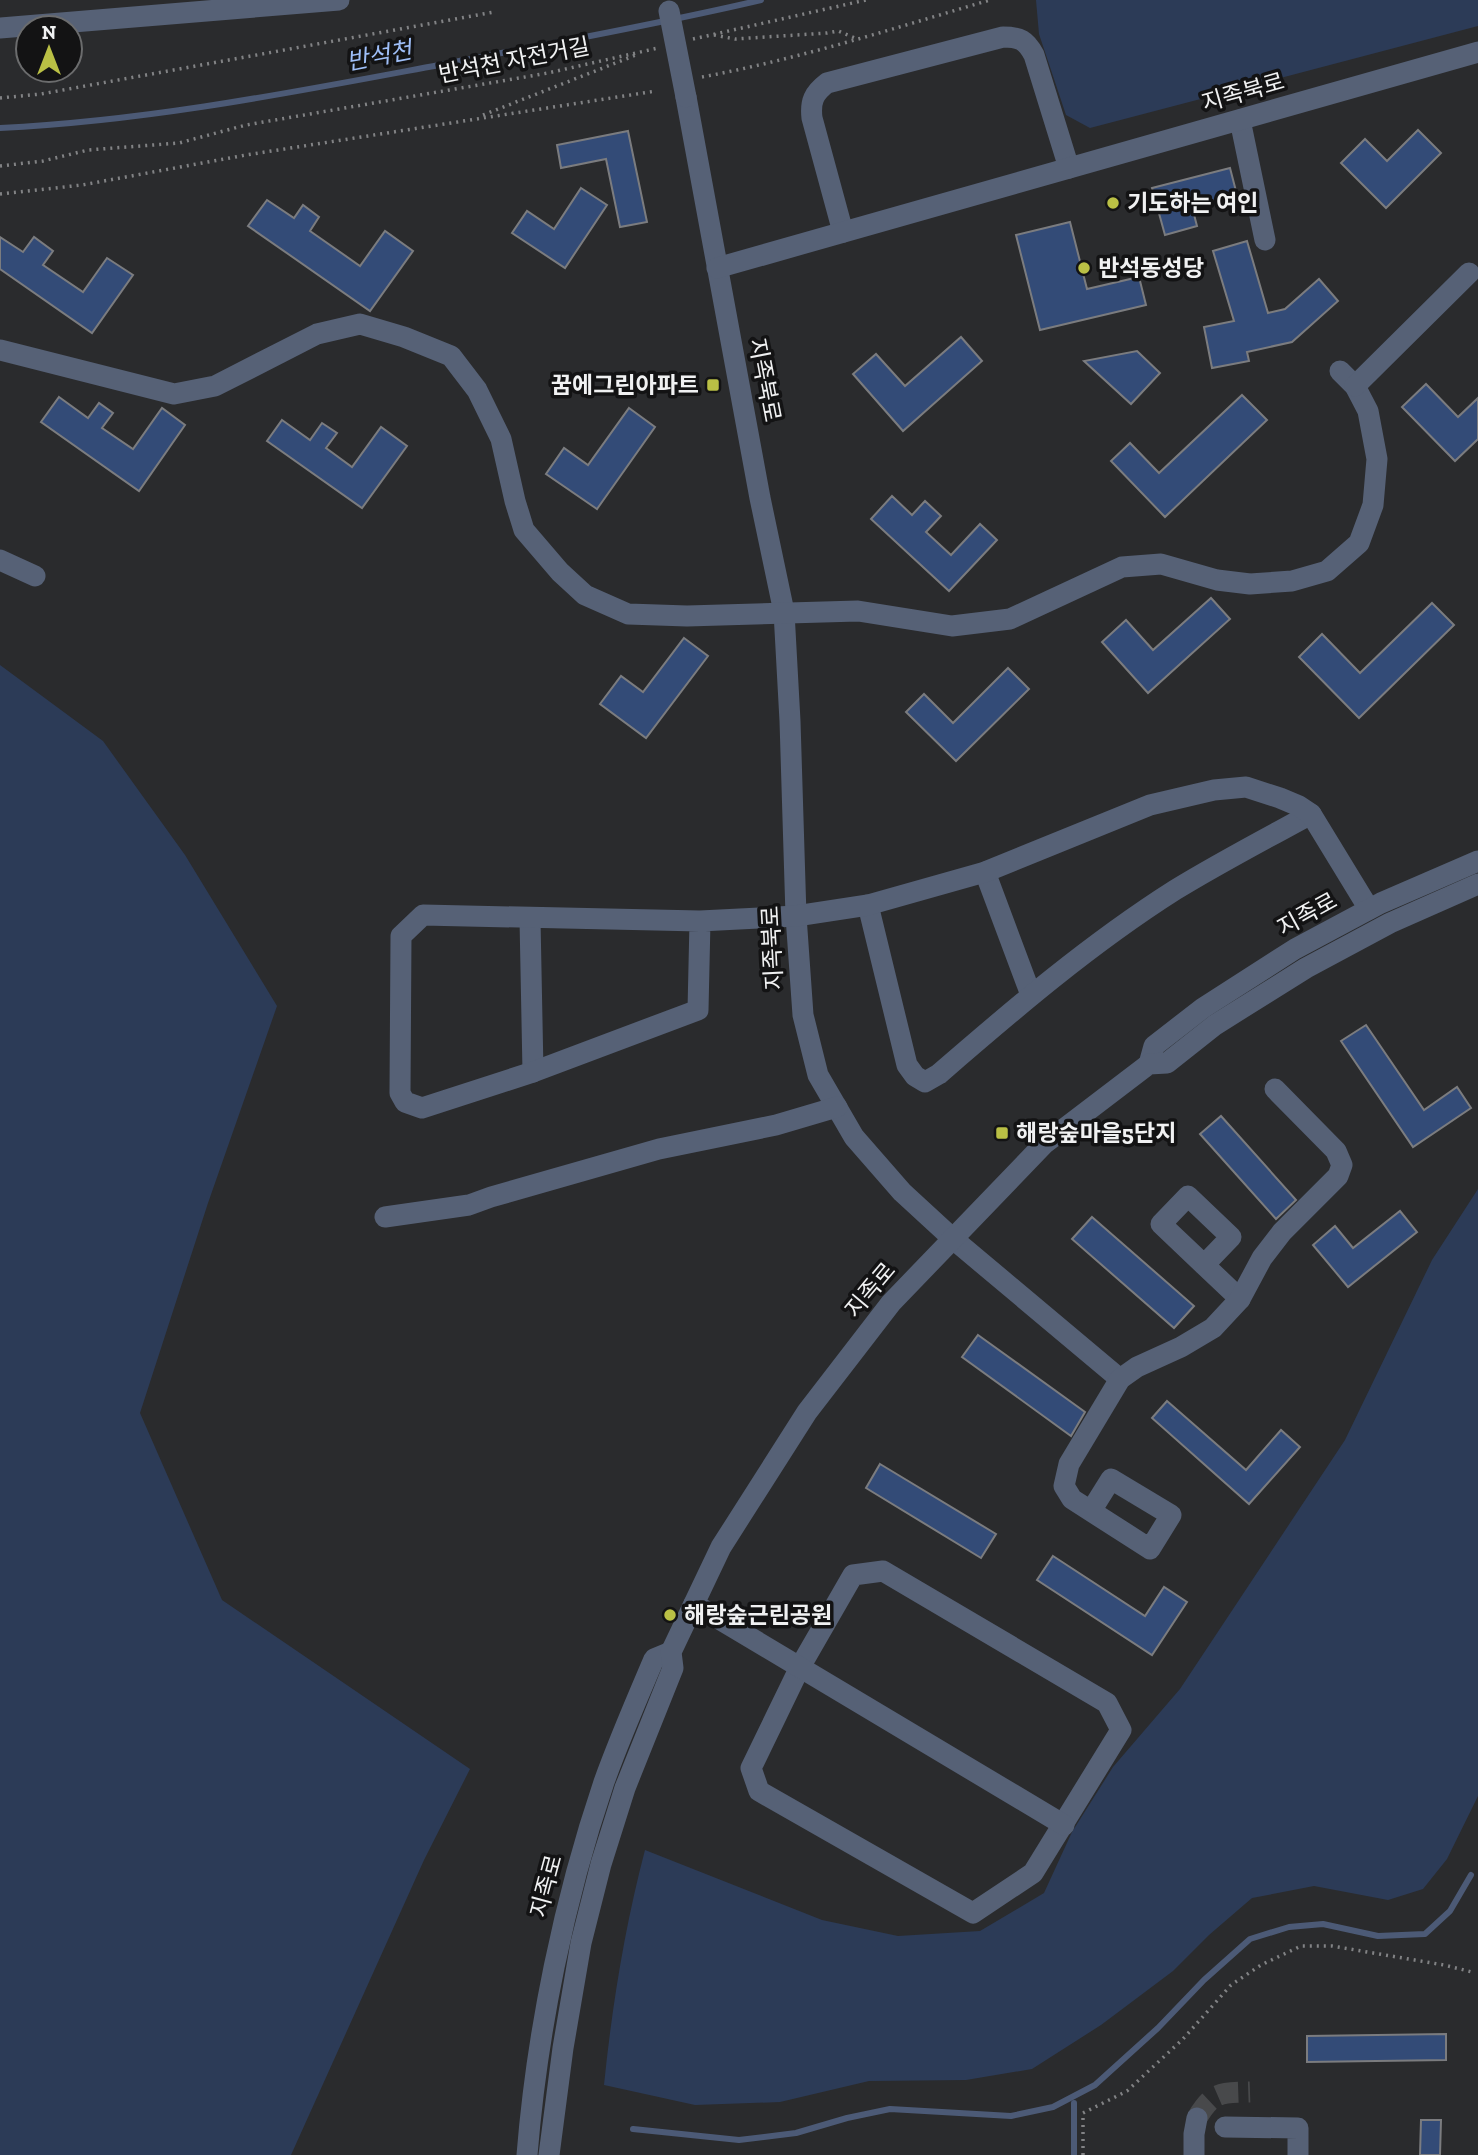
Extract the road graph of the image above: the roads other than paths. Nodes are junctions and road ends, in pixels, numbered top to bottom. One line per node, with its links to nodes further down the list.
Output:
1 (339, 0): 3 (street)
2 (667, 6): 9 (street, bridge)
3 (0, 28)
4 (1478, 52): 5 (street, 지족북로)
5 (1240, 120): 6 (street, 지족북로); 8 (street)
6 (1069, 168): 7 (street, 지족북로); 7 (street)
7 (843, 232): 9 (street, 지족북로)
8 (1265, 240)
9 (717, 268): 14 (street, 지족북로)
10 (1469, 274): 14 (street)
11 (0, 350): 14 (street)
12 (0, 560): 13 (street)
13 (35, 576)
14 (783, 612): 21 (street, 지족북로)
15 (1311, 814): 17 (street); 20 (street); 24 (street)
16 (1478, 861): 20 (street, 지족로)
17 (985, 872): 19 (street); 24 (street)
18 (1478, 884): 25 (street, 지족로)
19 (868, 905): 21 (street); 24 (street)
20 (1369, 909): 25 (street, 지족로)
21 (796, 916): 23 (street); 28 (street, 지족북로)
22 (530, 919): 23 (street); 26 (street); 26 (street)
23 (700, 922): 26 (street)
24 (1031, 995)
25 (1149, 1064): 30 (street, 지족로)
26 (533, 1072)
27 (1275, 1089): 32 (street)
28 (837, 1108): 29 (street); 30 (street, 지족북로)
29 (385, 1217)
30 (952, 1238): 33 (street, 지족북로); 35 (street, 지족로)
31 (1204, 1265): 32 (street)
32 (1240, 1299): 33 (street)
33 (1119, 1379): 34 (street)
34 (1091, 1511)
35 (694, 1604): 36 (street, 지족로); 37 (street)
36 (671, 1652): 41 (street, 지족로); 42 (street, 지족로)
37 (800, 1667): 38 (street); 38 (street); 38 (street)
38 (1064, 1825)
39 (1197, 2118): 43 (street)
40 (1225, 2127): 44 (street)
41 (527, 2155)
42 (549, 2155)
43 (1194, 2155)
44 (1298, 2155)

